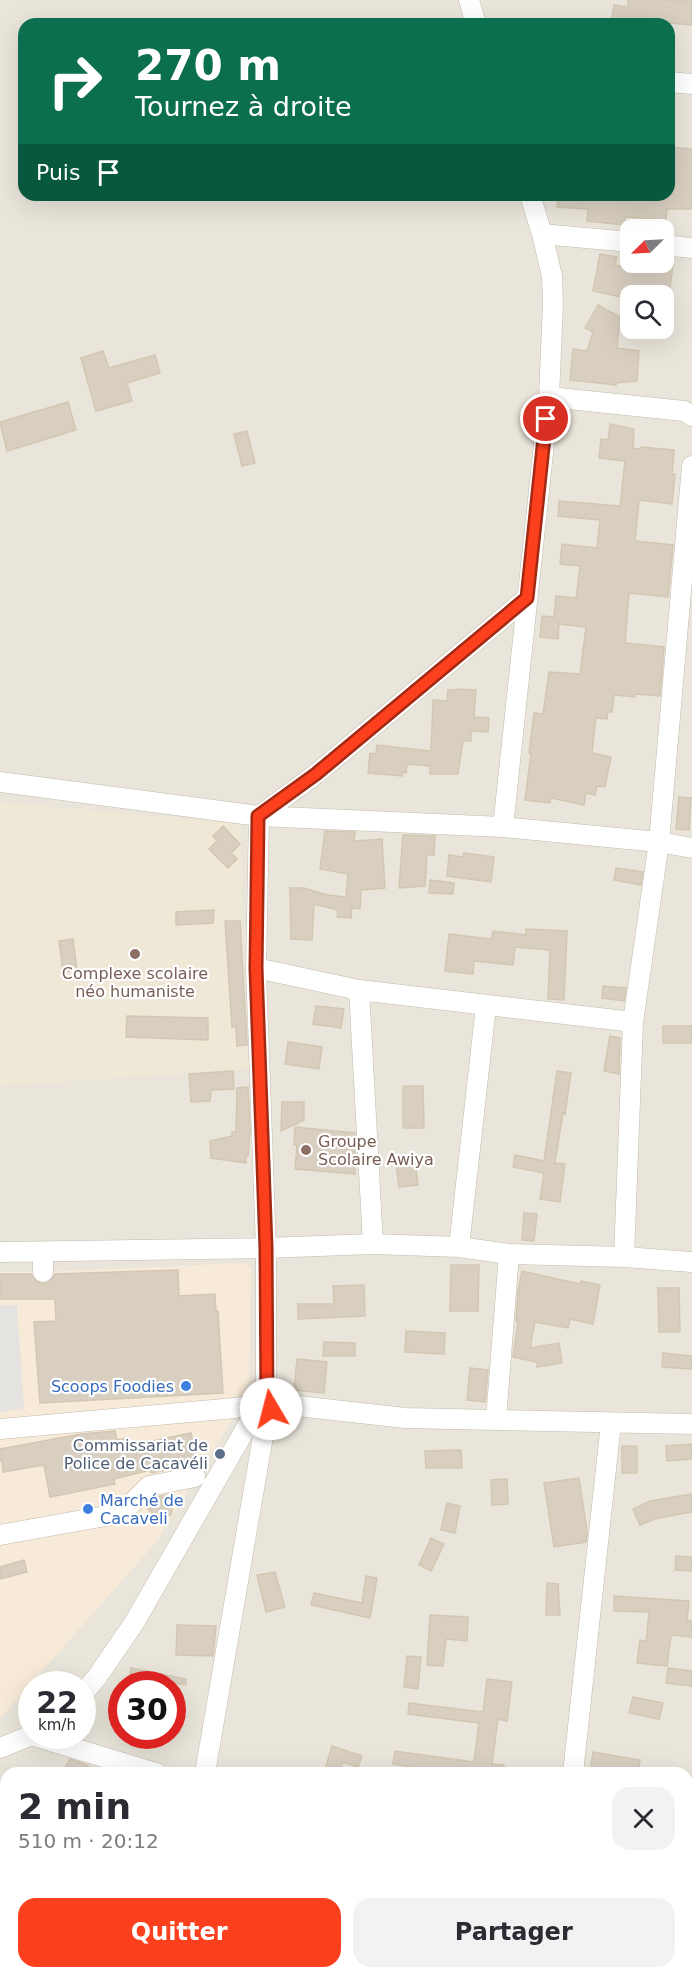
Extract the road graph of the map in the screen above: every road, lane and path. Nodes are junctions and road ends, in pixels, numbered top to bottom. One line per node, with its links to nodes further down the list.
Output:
1 (469, 0): 2 (street)
2 (474, 18)
3 (675, 83): 4 (street)
4 (692, 84)
5 (532, 201): 6 (street)
6 (542, 234): 7 (street); 10 (street)
7 (620, 241)
8 (674, 246): 9 (street)
9 (692, 248)
10 (549, 397): 11 (street); 13 (street)
11 (692, 416)
12 (692, 466): 17 (street)
13 (527, 598): 15 (street); 16 (street)
14 (0, 782): 15 (street)
15 (258, 816): 16 (street); 19 (street)
16 (503, 827): 17 (street)
17 (659, 842): 18 (street); 22 (street)
18 (692, 848)
19 (256, 968): 20 (street); 25 (street)
20 (359, 990): 21 (street); 23 (street)
21 (486, 1006): 22 (street); 24 (street)
22 (633, 1022): 28 (street)
23 (373, 1244): 24 (street); 25 (street)
24 (459, 1247): 27 (street)
25 (266, 1248): 26 (street); 30 (street)
26 (0, 1252)
27 (509, 1254): 28 (street); 31 (street)
28 (624, 1257): 29 (street)
29 (692, 1262)
30 (264, 1406): 31 (street); 34 (street); 37 (street); 42 (street)
31 (496, 1420): 32 (street)
32 (612, 1423): 33 (street); 43 (street)
33 (692, 1424)
34 (0, 1429)
35 (195, 1477): 36 (street)
36 (0, 1535)
37 (96, 1676)
38 (18, 1741): 39 (street)
39 (0, 1748)
40 (78, 1749): 41 (street)
41 (137, 1767)
42 (206, 1767)
43 (574, 1767)

